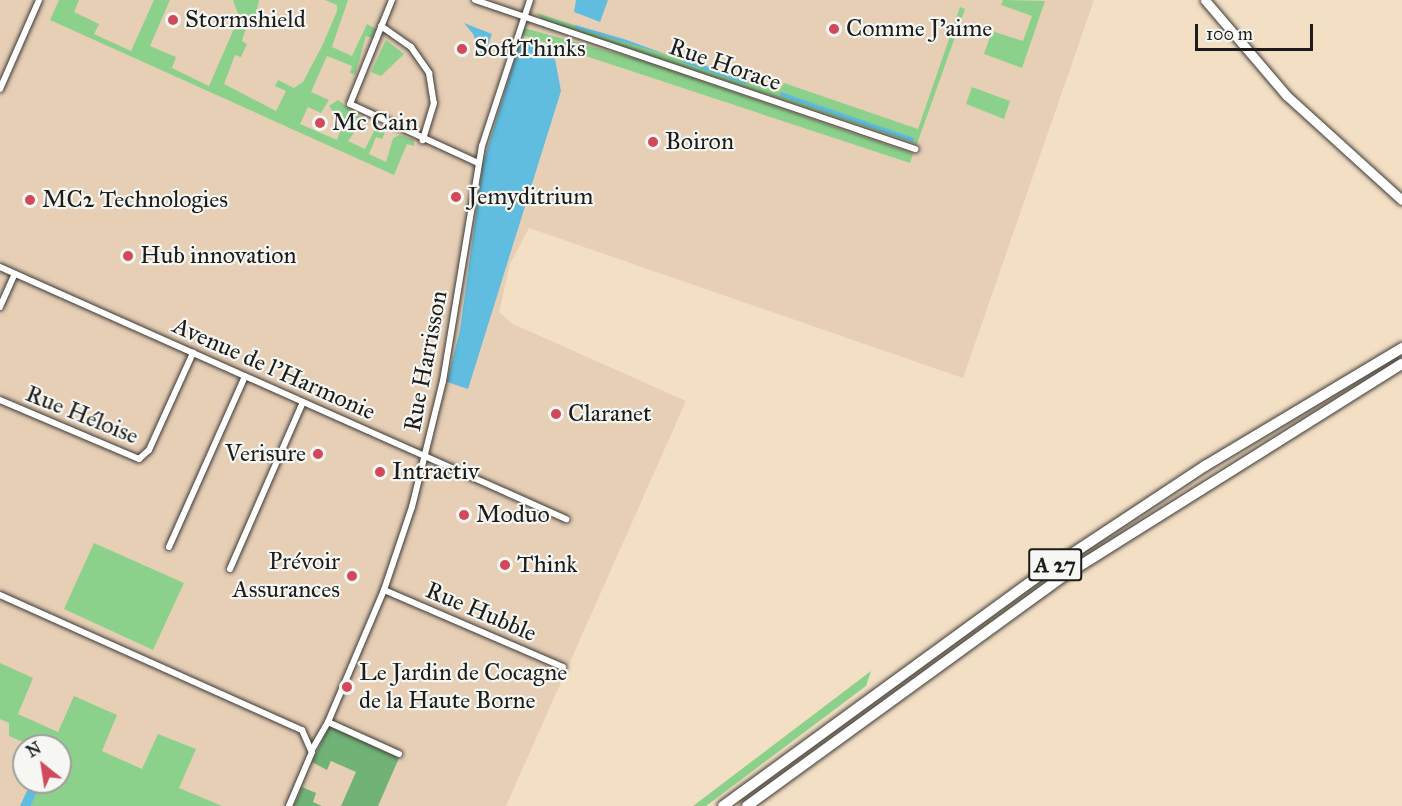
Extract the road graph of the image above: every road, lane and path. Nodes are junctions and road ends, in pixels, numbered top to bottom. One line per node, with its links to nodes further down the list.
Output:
1 (39, 0): 8 (street)
2 (392, 0): 7 (street)
3 (475, 0): 6 (street, Rue Horace)
4 (530, 0): 6 (street, Rue Harrisson)
5 (1205, 0): 12 (street)
6 (522, 19): 10 (street, Rue Horace); 11 (street, Rue Harrisson)
7 (381, 26): 9 (street); 9 (street)
8 (0, 88)
9 (423, 140): 11 (street)
10 (915, 149)
11 (478, 163): 22 (street, Rue Harrisson)
12 (1402, 200)
13 (0, 267): 14 (street, Avenue de l'Harmonie)
14 (15, 274): 15 (street); 17 (street, Avenue de l'Harmonie)
15 (0, 307)
16 (1402, 348): 33 (highway, A 27)
17 (193, 353): 19 (street, Avenue de l'Harmonie); 20 (street, Rue Héloise)
18 (1402, 364): 34 (highway, A 27)
19 (245, 376): 21 (street, Avenue de l'Harmonie); 24 (street)
20 (0, 400)
21 (303, 402): 22 (street, Avenue de l'Harmonie); 25 (street)
22 (425, 456): 23 (street, Avenue de l'Harmonie); 26 (street, Rue Harrisson)
23 (566, 519)
24 (169, 547)
25 (230, 569)
26 (384, 590): 28 (street, Rue Hubble); 29 (street, Rue Harrisson)
27 (0, 595): 30 (street)
28 (563, 667)
29 (328, 722): 30 (street, Rue Harrisson); 31 (street)
30 (312, 748): 32 (street, Rue Harrisson)
31 (399, 754)
32 (289, 806)
33 (723, 806)
34 (747, 806)

